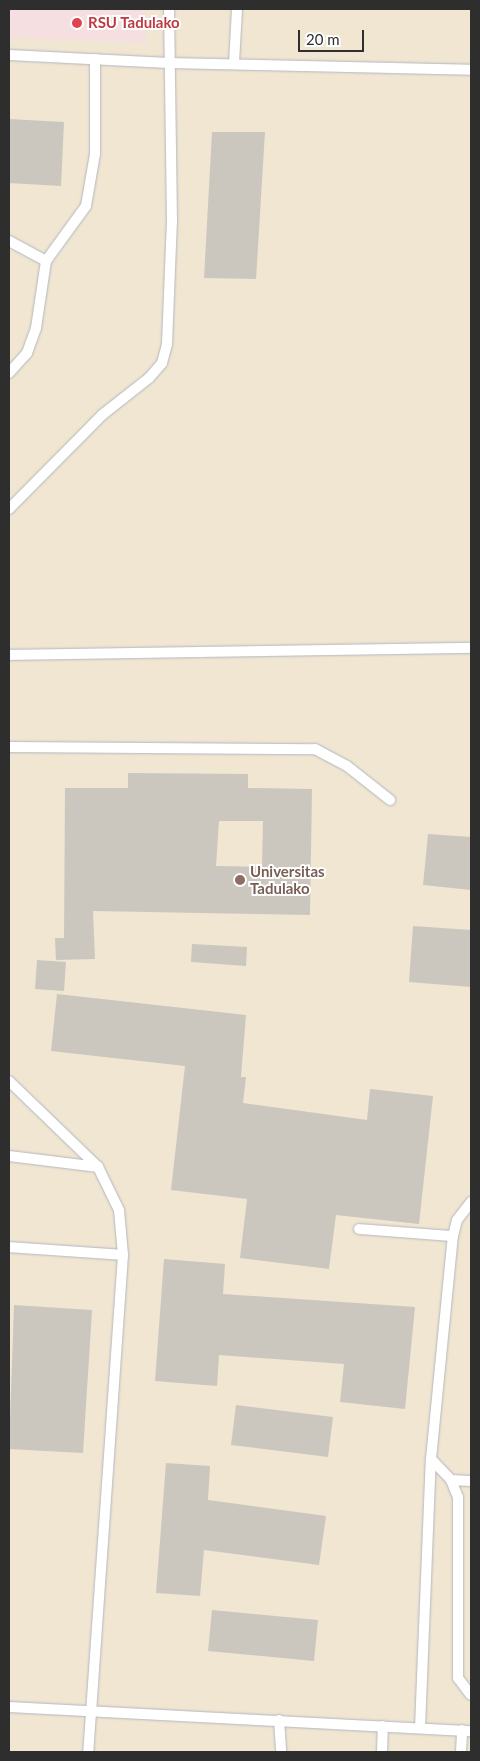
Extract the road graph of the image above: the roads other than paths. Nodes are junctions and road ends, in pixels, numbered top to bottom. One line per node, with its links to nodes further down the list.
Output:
1 (170, 9): 5 (lane)
2 (238, 9): 6 (lane)
3 (9, 55): 4 (lane)
4 (95, 59): 5 (lane); 9 (lane)
5 (169, 63): 6 (lane); 11 (lane)
6 (234, 64): 7 (lane)
7 (471, 70)
8 (9, 241): 9 (lane)
9 (46, 261): 10 (lane)
10 (9, 373)
11 (9, 508)
12 (471, 648): 13 (lane)
13 (9, 655)
14 (9, 747): 15 (lane)
15 (390, 800)
16 (9, 1080): 18 (lane)
17 (9, 1156): 18 (lane)
18 (98, 1167): 23 (lane)
19 (471, 1202): 21 (lane)
20 (359, 1229): 21 (lane)
21 (453, 1236): 24 (lane)
22 (9, 1247): 23 (lane)
23 (123, 1255): 29 (lane)
24 (430, 1459): 25 (lane); 32 (lane)
25 (451, 1480): 26 (lane); 27 (lane)
26 (471, 1481)
27 (471, 1695)
28 (9, 1707): 29 (lane)
29 (92, 1710): 30 (lane); 34 (lane)
30 (279, 1720): 31 (lane); 35 (lane)
31 (383, 1726): 32 (lane); 36 (lane)
32 (420, 1728): 33 (lane)
33 (466, 1730): 37 (lane)
34 (88, 1752)
35 (281, 1752)
36 (382, 1752)
37 (462, 1752)

